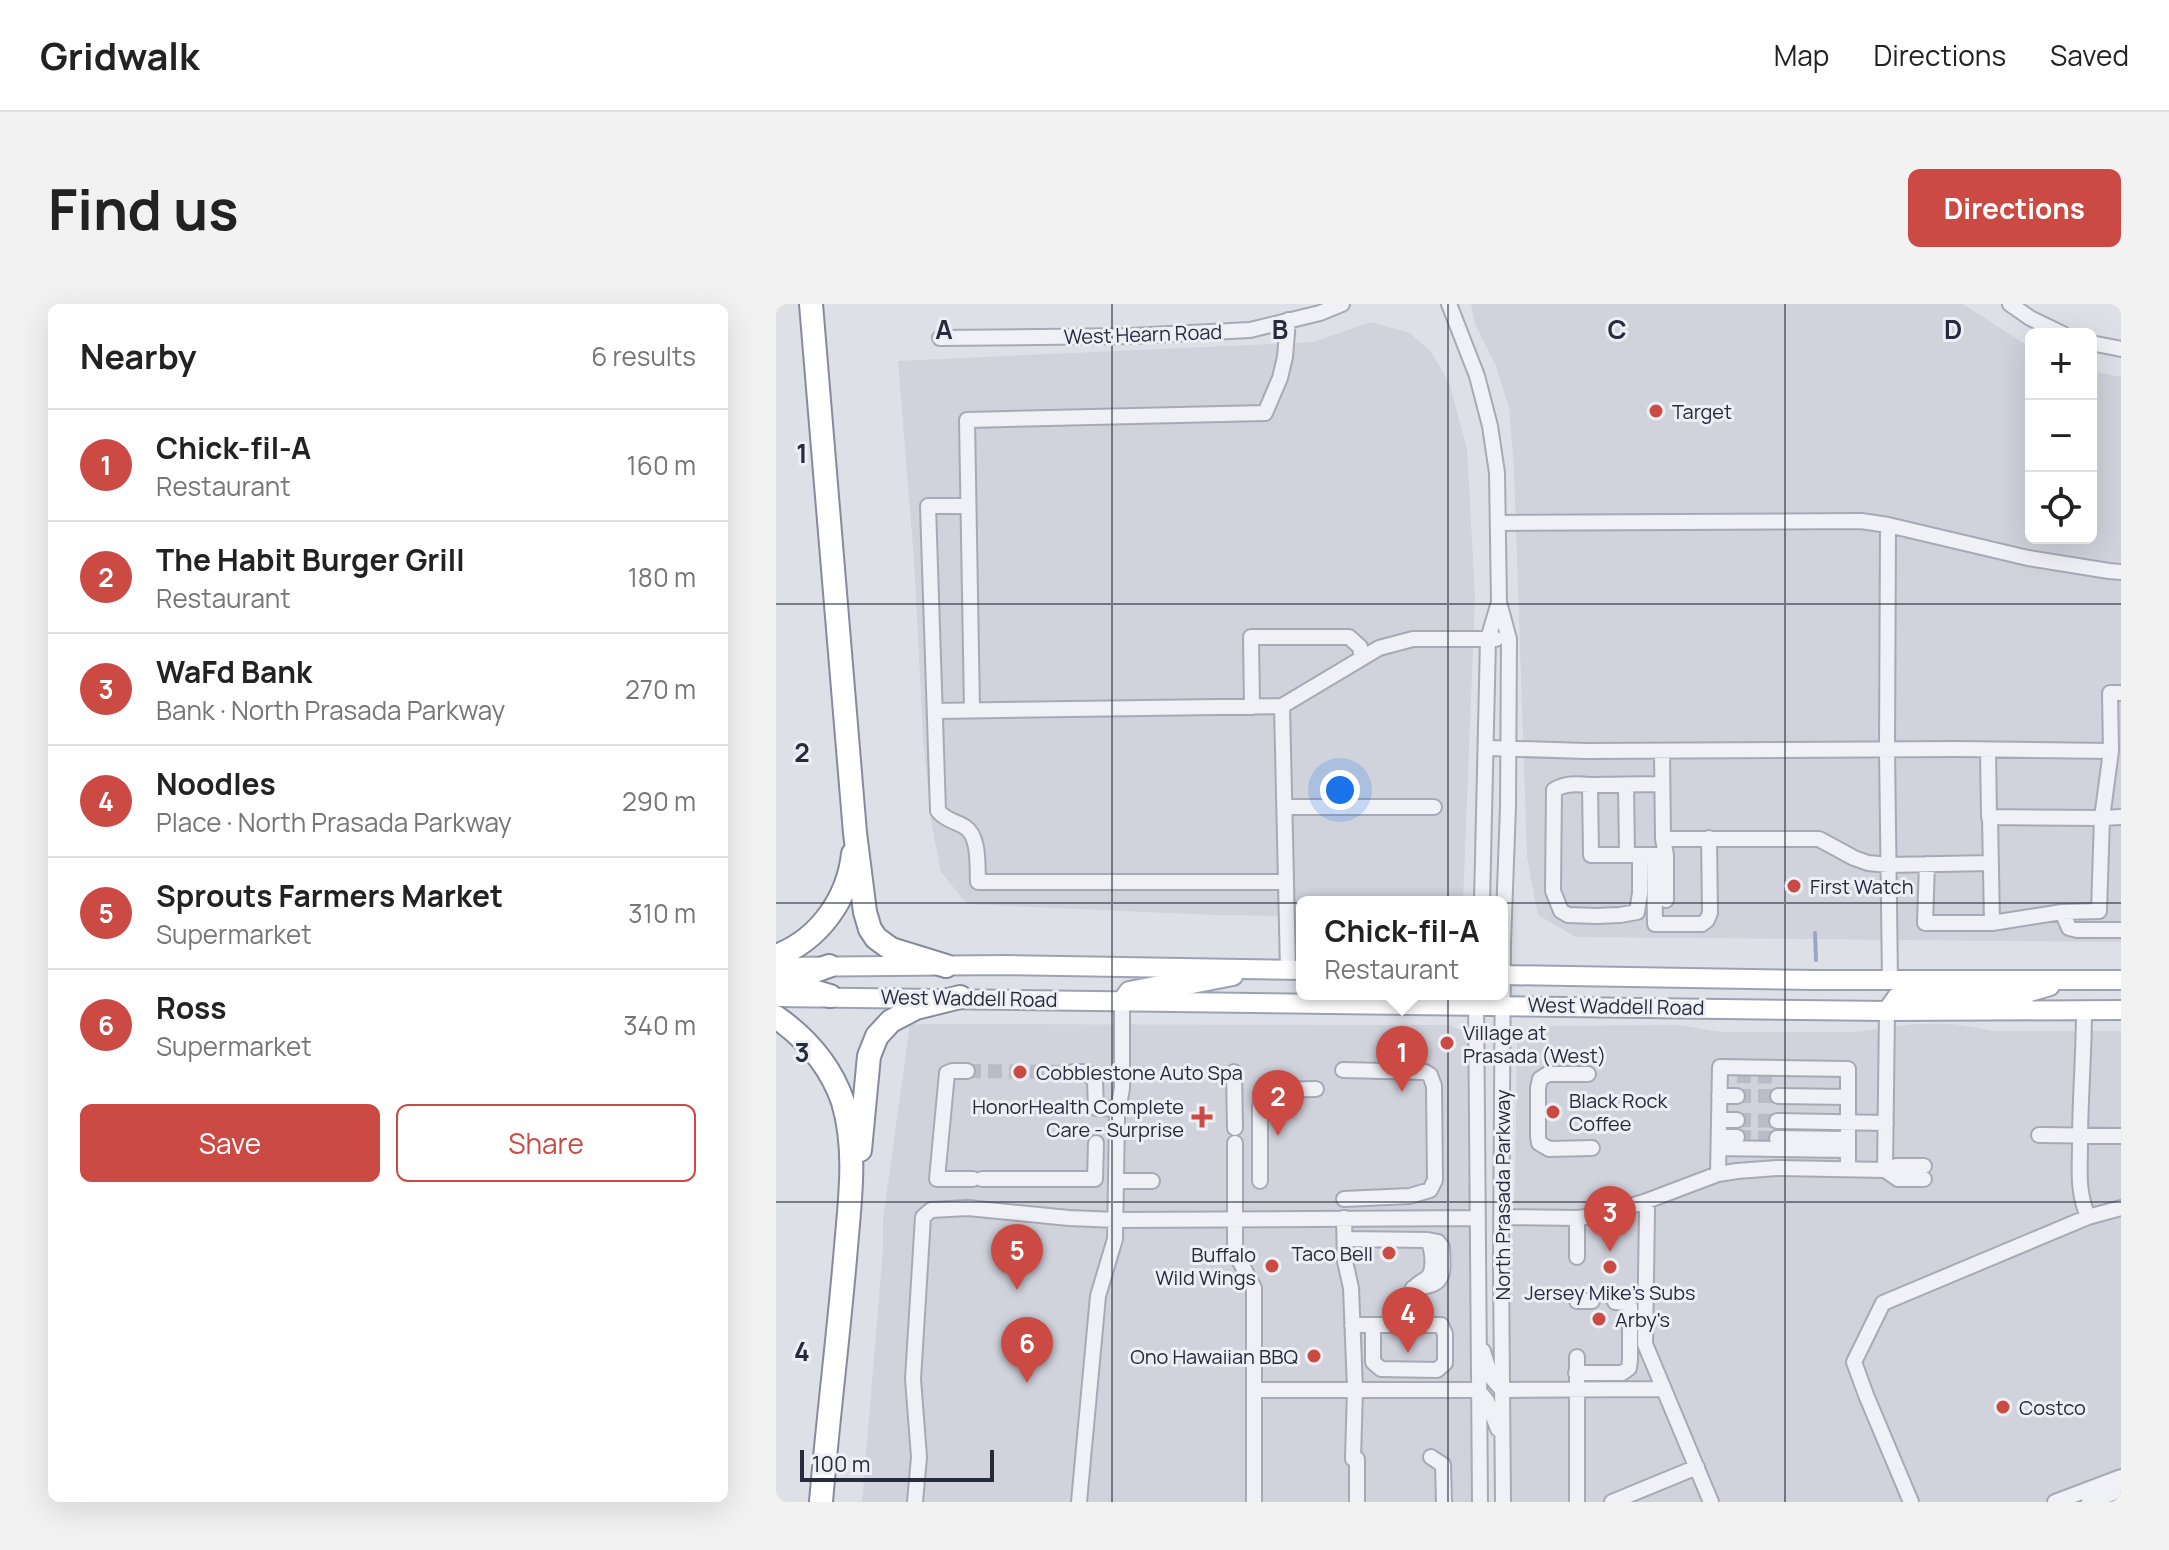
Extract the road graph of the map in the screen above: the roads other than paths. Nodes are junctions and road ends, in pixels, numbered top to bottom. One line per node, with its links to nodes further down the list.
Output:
1 (811, 304): 37 (highway)
2 (1342, 304): 5 (street, West Hearn Road)
3 (1449, 304): 11 (street, North Prasada Parkway)
4 (2010, 304): 6 (street)
5 (1288, 320): 7 (street, West Hearn Road); 10 (street)
6 (2051, 328)
7 (940, 338)
8 (2097, 344): 9 (street)
9 (2121, 349)
10 (968, 506): 21 (street); 22 (street)
11 (1499, 523): 12 (street); 14 (street, North Prasada Parkway)
12 (1888, 525): 13 (street); 25 (street)
13 (2121, 572)
14 (1499, 602): 15 (street, North Prasada Parkway); 16 (street, North Prasada Parkway)
15 (1488, 639): 16 (street); 17 (street); 23 (street, North Prasada Parkway)
16 (1509, 639): 24 (street, North Prasada Parkway)
17 (1362, 658): 19 (street); 20 (street)
18 (2121, 693): 28 (street)
19 (1282, 706): 20 (street); 32 (street)
20 (1252, 707): 21 (street)
21 (972, 710): 22 (street)
22 (935, 711): 44 (street)
23 (1487, 748): 24 (street); 45 (street, North Prasada Parkway)
24 (1508, 749): 27 (street); 46 (street, North Prasada Parkway)
25 (1887, 750): 26 (street); 27 (street); 43 (street)
26 (1988, 750): 28 (street); 34 (street)
27 (1662, 751): 29 (street)
28 (2111, 751): 36 (street)
29 (1661, 784): 31 (street); 39 (street)
30 (1590, 785): 31 (street); 40 (street); 40 (street)
31 (1626, 785): 40 (street)
32 (1284, 807): 33 (street); 44 (street)
33 (1434, 807)
34 (1990, 817): 36 (street); 41 (street)
35 (2121, 817): 36 (street)
36 (2102, 818): 48 (street)
37 (855, 833): 51 (highway); 53 (highway)
38 (1709, 838): 39 (street); 40 (street); 43 (street)
39 (1663, 839): 40 (street)
40 (1647, 855): 47 (street)
41 (1990, 863): 42 (street); 49 (street)
42 (1927, 864): 43 (street); 49 (street)
43 (1889, 865): 56 (street)
44 (1286, 882): 54 (street)
45 (1482, 896)
46 (1504, 896)
47 (1666, 900)
48 (2062, 912): 49 (street); 50 (street)
49 (1992, 923)
50 (2120, 930)
51 (776, 956)
52 (829, 966): 53 (main road, West Waddell Road); 59 (highway)
53 (946, 966): 54 (main road, West Waddell Road)
54 (1287, 970): 64 (main road)
55 (1508, 975): 56 (main road, West Waddell Road)
56 (1890, 980): 57 (main road, West Waddell Road)
57 (2076, 980): 58 (main road, West Waddell Road); 68 (main road)
58 (2121, 980)
59 (777, 982): 60 (highway)
60 (830, 996): 61 (main road, West Waddell Road)
61 (960, 997): 64 (main road, West Waddell Road); 103 (highway)
62 (1476, 1000): 64 (main road, West Waddell Road); 65 (main road, West Waddell Road); 113 (street, North Prasada Parkway)
63 (1503, 1000): 65 (street, North Prasada Parkway)
64 (1122, 1001): 84 (street)
65 (1503, 1005): 68 (main road, West Waddell Road); 110 (street, North Prasada Parkway)
66 (2084, 1010): 67 (main road, West Waddell Road); 68 (main road, West Waddell Road); 93 (street)
67 (2121, 1010)
68 (1887, 1011): 89 (street)
69 (776, 1017): 103 (highway)
70 (1343, 1070): 107 (street)
71 (967, 1071): 95 (street)
72 (1073, 1072): 84 (street)
73 (1234, 1072): 116 (street)
74 (1588, 1074): 98 (street)
75 (1719, 1076): 76 (street); 78 (street); 80 (street)
76 (1737, 1076)
77 (1778, 1077): 78 (street)
78 (1848, 1078): 83 (street)
79 (1316, 1089): 106 (street)
80 (1719, 1096): 81 (street); 85 (street)
81 (1737, 1096)
82 (1778, 1096): 83 (street)
83 (1848, 1097): 88 (street)
84 (1118, 1109): 104 (street)
85 (1719, 1120): 86 (street); 96 (street)
86 (1737, 1120)
87 (1777, 1121): 88 (street)
88 (1848, 1123): 89 (street); 97 (street)
89 (1886, 1123): 100 (street)
90 (2039, 1135): 93 (street)
91 (2121, 1136): 93 (street)
92 (1737, 1137): 96 (street)
93 (2080, 1137): 111 (street)
94 (1777, 1138): 97 (street)
95 (1096, 1143)
96 (1719, 1143): 97 (street); 102 (street)
97 (1848, 1144): 99 (street)
98 (1592, 1148)
99 (1848, 1169): 100 (street); 102 (street)
100 (1885, 1170): 101 (street)
101 (1924, 1173)
102 (1718, 1174): 108 (street)
103 (851, 1178): 137 (highway)
104 (1116, 1181): 105 (street); 115 (street)
105 (1152, 1181)
106 (1260, 1181)
107 (1344, 1199)
108 (1644, 1202): 114 (street); 127 (street)
109 (2121, 1208): 111 (street)
110 (1501, 1217): 114 (street); 130 (street, North Prasada Parkway)
111 (2088, 1217): 148 (street)
112 (1344, 1218): 113 (street); 116 (street); 117 (street)
113 (1478, 1218): 123 (street, North Prasada Parkway)
114 (1577, 1218): 118 (street)
115 (1117, 1220): 116 (street); 138 (street); 139 (street)
116 (1234, 1220): 128 (street)
117 (1345, 1239): 119 (street); 121 (street)
118 (1577, 1257)
119 (1413, 1288)
120 (1615, 1302): 125 (street)
121 (1352, 1325): 122 (street); 126 (street)
122 (1373, 1325): 122 (street)
123 (1478, 1336): 129 (street, North Prasada Parkway); 130 (street)
124 (1577, 1357): 125 (street)
125 (1576, 1373): 131 (street)
126 (1355, 1389): 128 (street); 129 (street); 141 (street)
127 (1664, 1389): 131 (street); 134 (street)
128 (1255, 1390): 140 (street)
129 (1478, 1390): 132 (street); 143 (street, North Prasada Parkway)
130 (1502, 1390): 131 (street); 132 (street, North Prasada Parkway)
131 (1576, 1390): 145 (street)
132 (1502, 1440): 144 (street, North Prasada Parkway)
133 (1431, 1457): 142 (street)
134 (1697, 1467): 146 (street); 147 (street)
135 (2121, 1477): 149 (street)
136 (2121, 1490): 150 (street)
137 (821, 1502)
138 (915, 1502)
139 (1079, 1502)
140 (1254, 1502)
141 (1357, 1502)
142 (1444, 1502)
143 (1480, 1502)
144 (1503, 1502)
145 (1577, 1502)
146 (1612, 1502)
147 (1711, 1502)
148 (1911, 1502)
149 (2055, 1502)
150 (2089, 1502)

